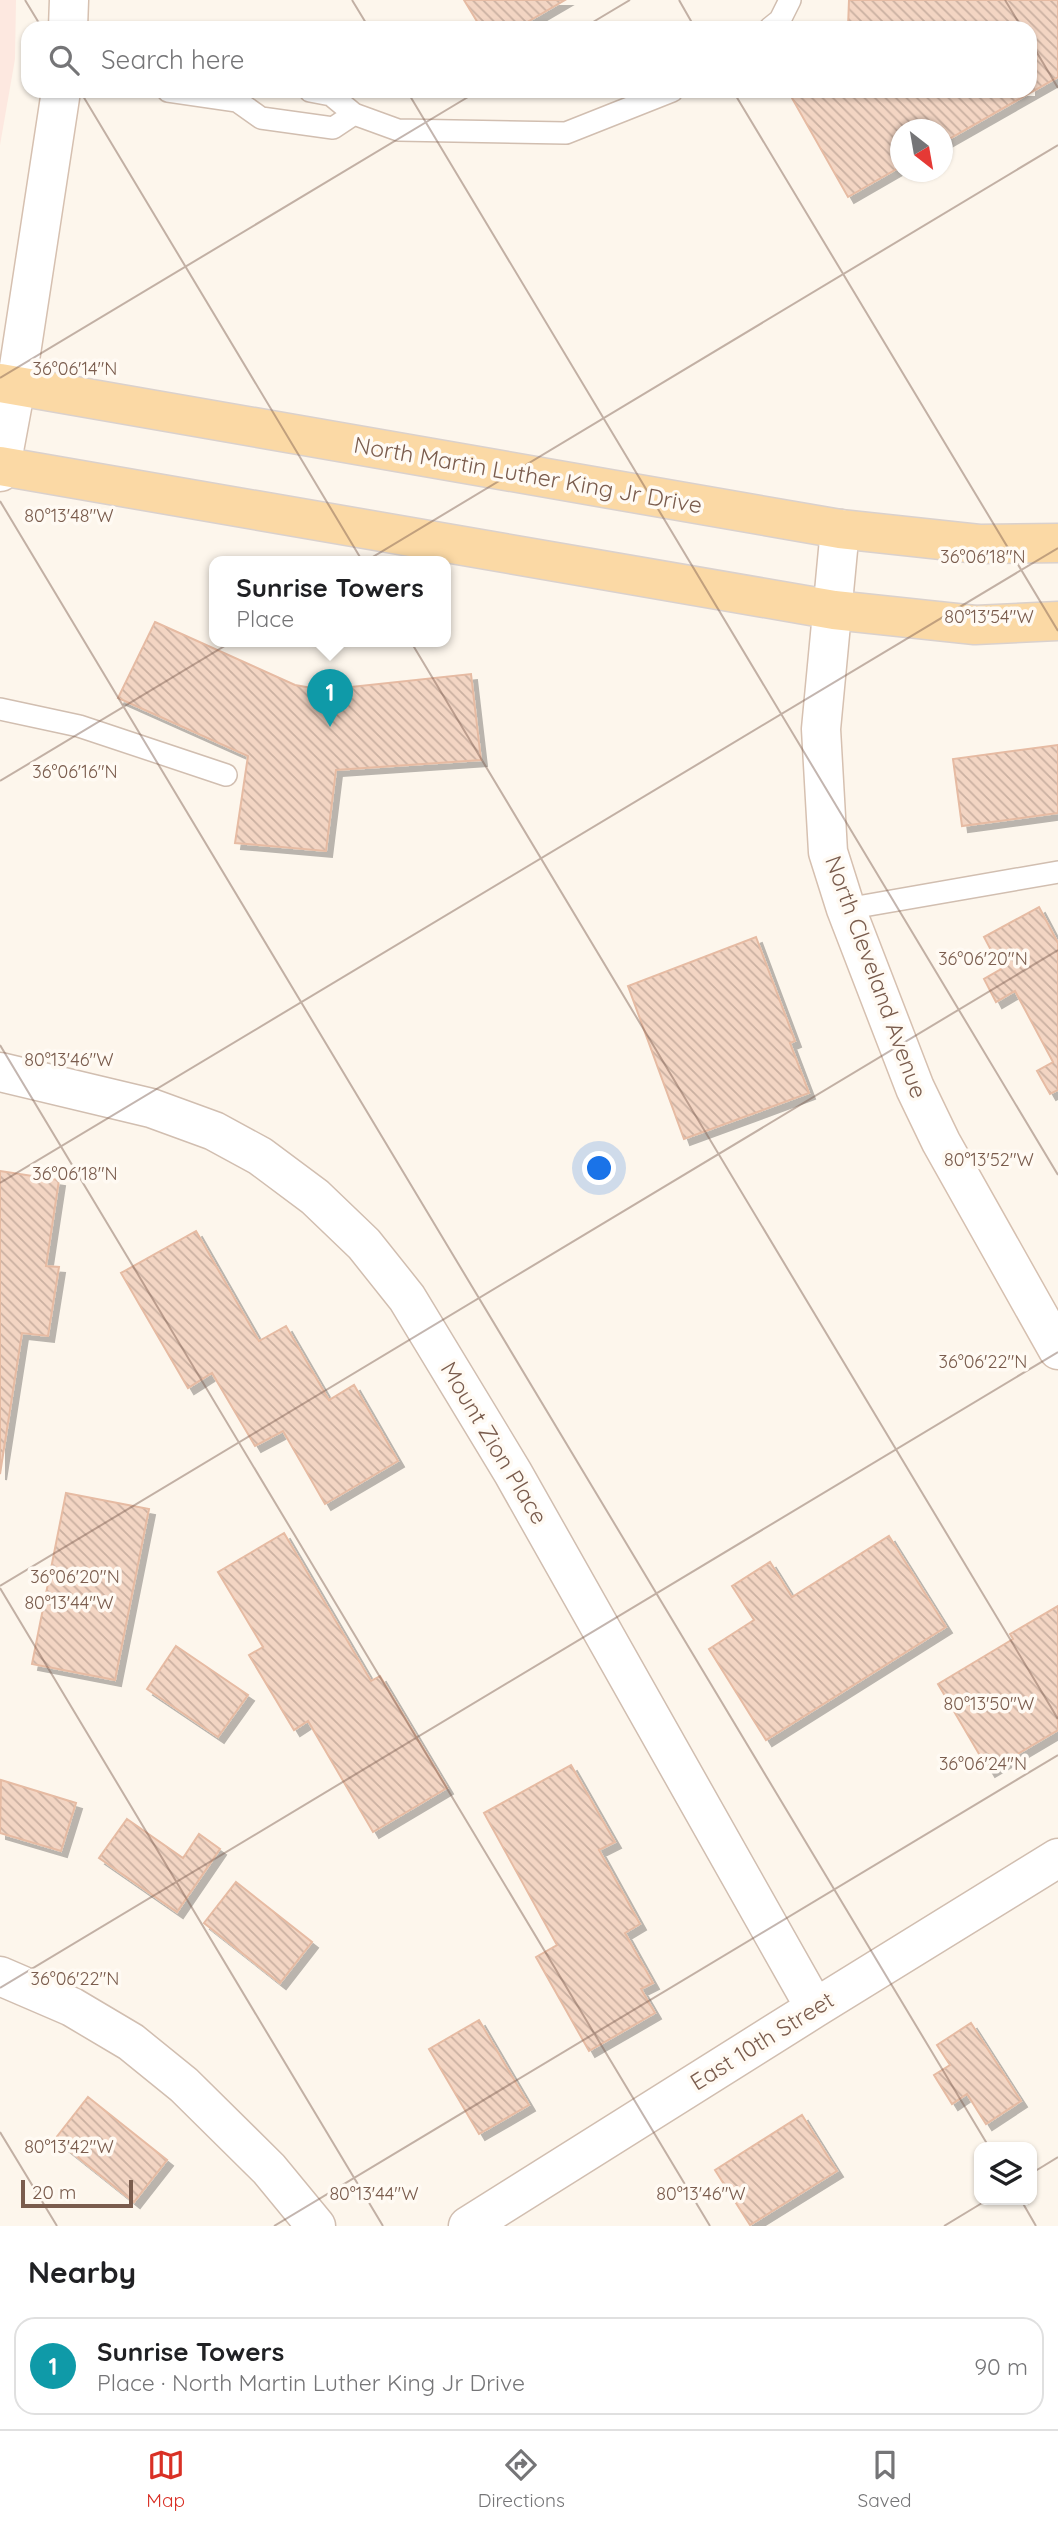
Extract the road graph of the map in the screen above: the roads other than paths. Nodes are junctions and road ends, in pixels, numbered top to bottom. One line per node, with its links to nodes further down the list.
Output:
1 (69, 0): 3 (street)
2 (790, 0): 4 (lane)
3 (68, 21)
4 (779, 21)
5 (60, 98): 10 (street)
6 (246, 98): 9 (lane)
7 (335, 98): 9 (lane)
8 (654, 98): 9 (lane)
9 (354, 114)
10 (8, 384): 11 (street); 12 (main road, North Martin Luther King Jr Drive)
11 (0, 468): 14 (main road)
12 (840, 529): 13 (main road, North Martin Luther King Jr Drive); 14 (street, North Cleveland Avenue)
13 (1058, 543)
14 (834, 610): 15 (main road); 19 (street, North Cleveland Avenue)
15 (1058, 621)
16 (0, 709): 17 (lane)
17 (226, 775)
18 (1058, 872): 19 (lane)
19 (846, 909): 21 (street, North Cleveland Avenue)
20 (0, 1072): 24 (street, Mount Zion Place)
21 (1058, 1350)
22 (1058, 1858): 24 (street, East 10th Street)
23 (0, 1976): 25 (street)
24 (815, 2008): 26 (street, East 10th Street)
25 (316, 2226)
26 (468, 2226)

